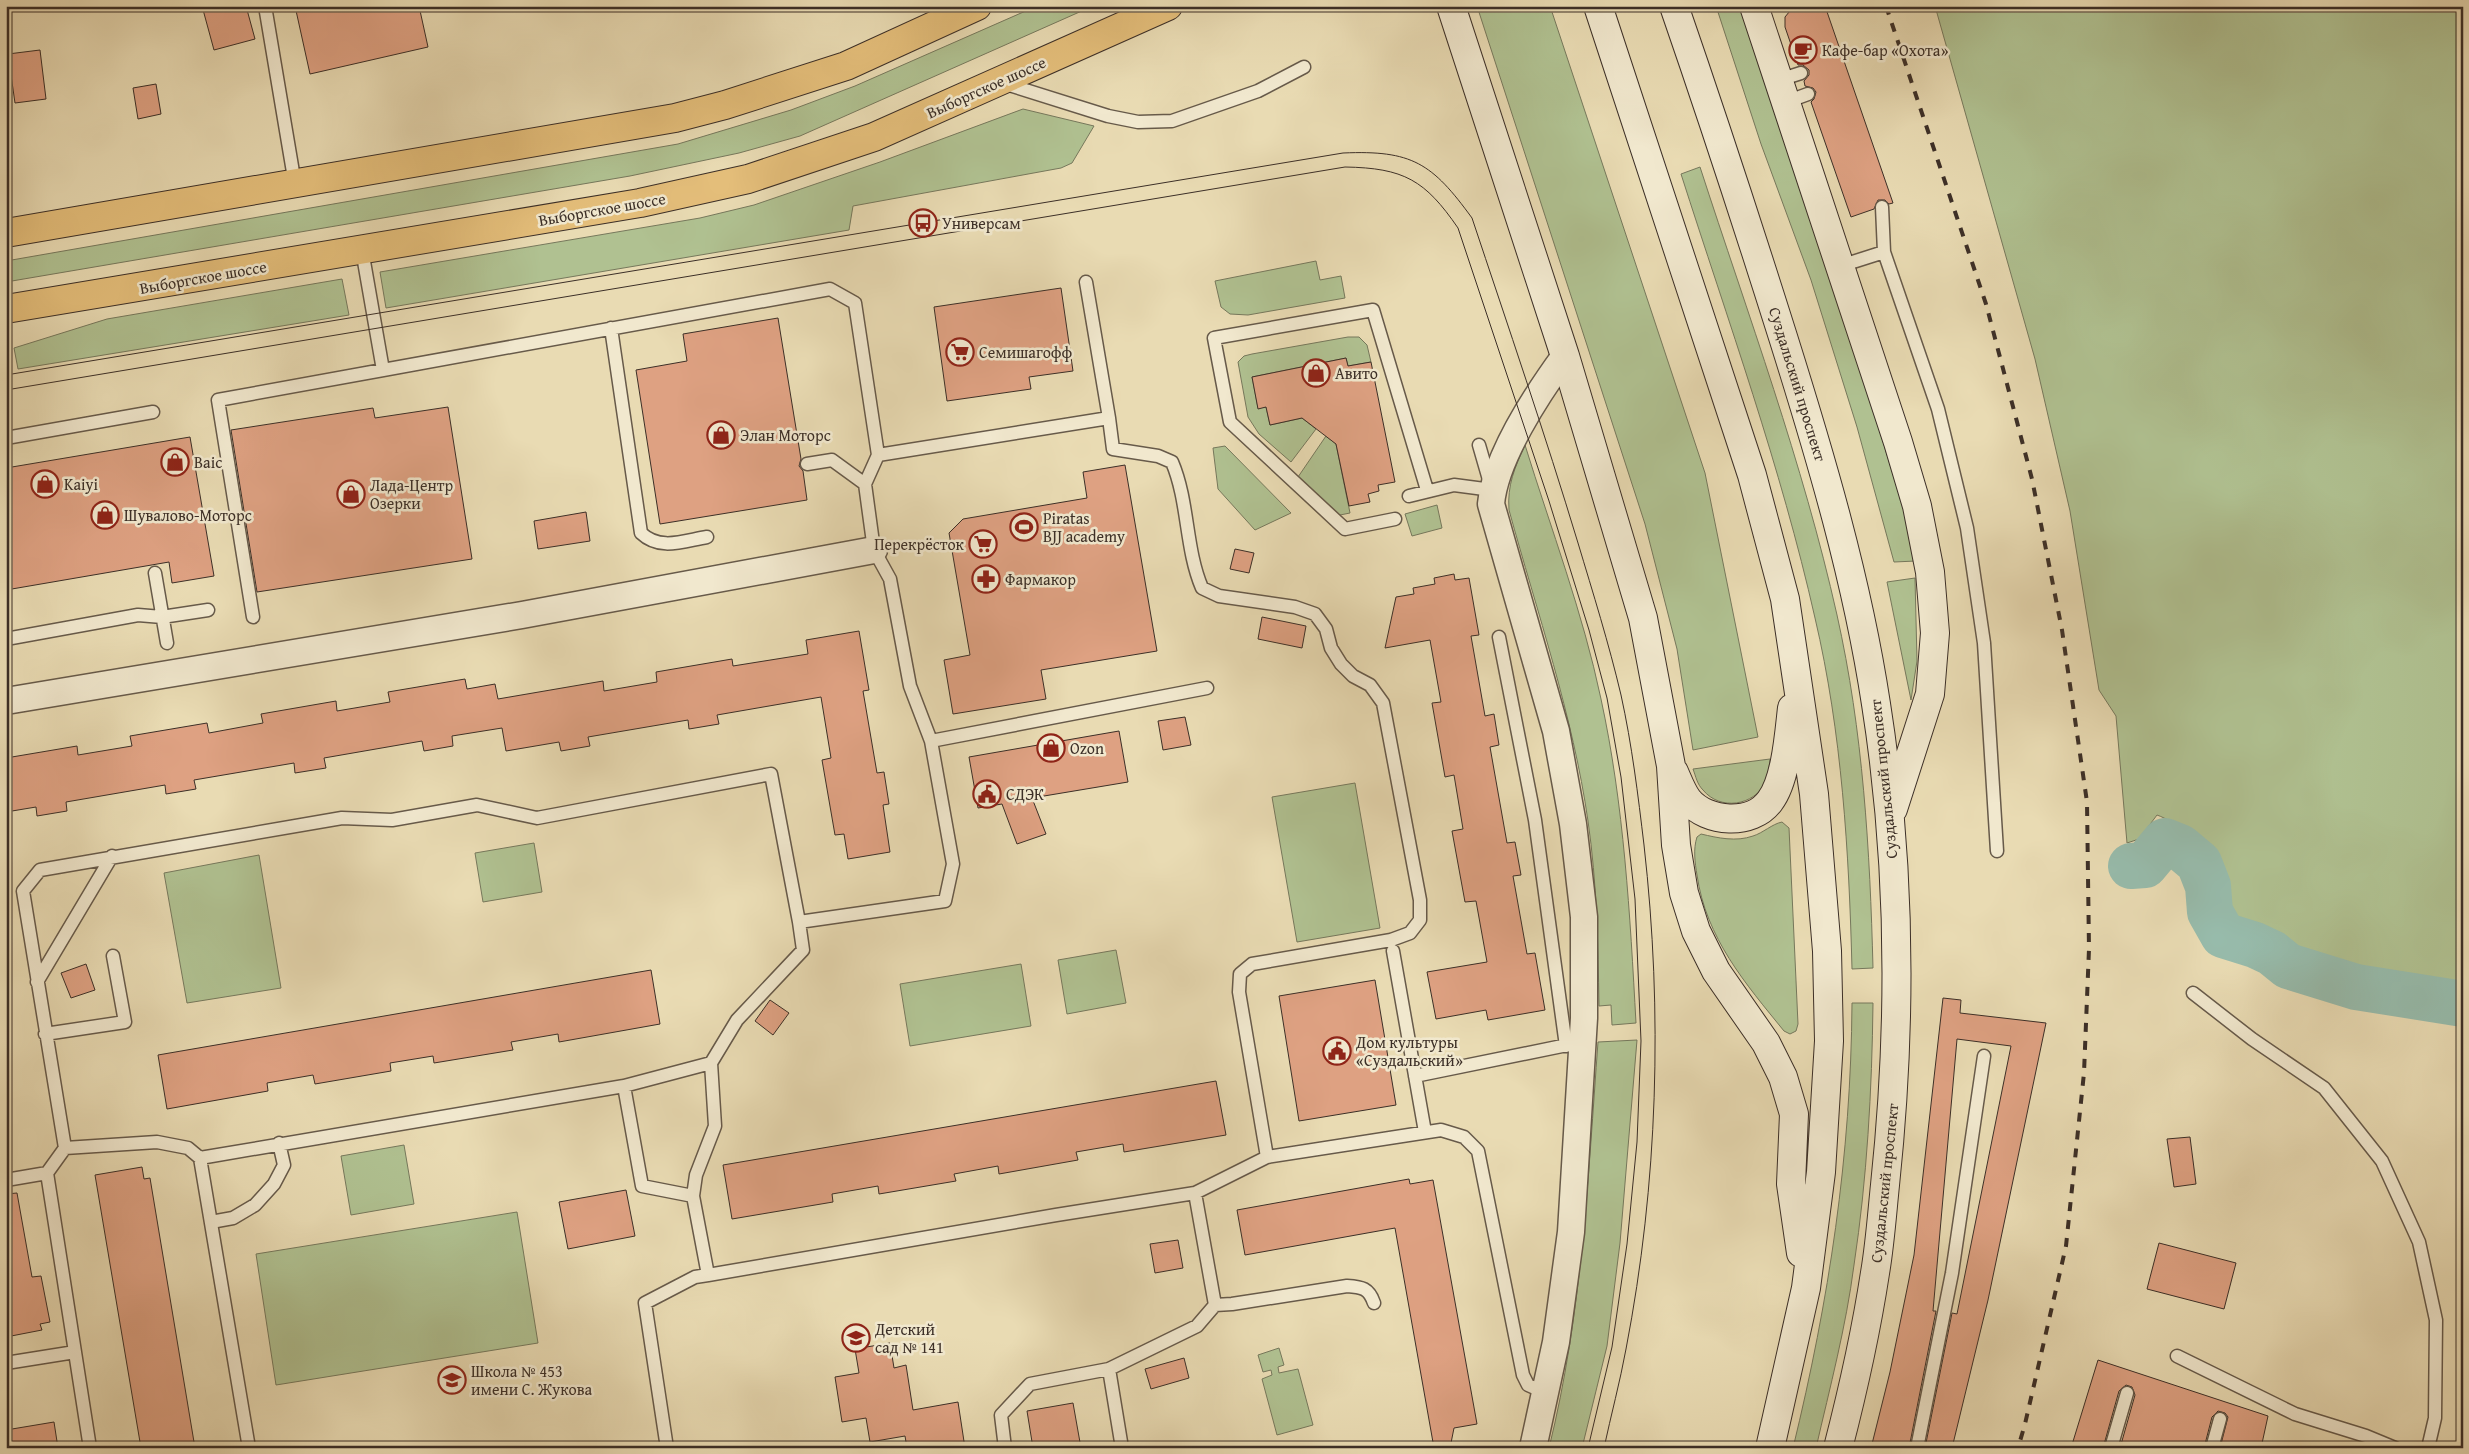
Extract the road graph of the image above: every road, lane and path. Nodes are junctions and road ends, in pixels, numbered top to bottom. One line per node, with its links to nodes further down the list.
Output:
1 (265, 6): 10 (lane)
2 (977, 6): 10 (main road)
3 (1168, 6): 9 (main road, Выборгское шоссе)
4 (1451, 6): 19 (main road)
5 (1598, 6): 41 (main road)
6 (1674, 6): 46 (main road, Суздальский проспект)
7 (1754, 6): 15 (main road)
8 (1304, 66): 9 (lane)
9 (998, 82): 13 (main road, Выборгское шоссе)
10 (295, 184): 12 (main road)
11 (1882, 206): 14 (lane)
12 (6, 233)
13 (362, 250): 17 (main road, Выборгское шоссе); 20 (lane)
14 (1884, 252): 15 (lane); 47 (lane)
15 (1840, 266): 46 (main road)
16 (1086, 282): 22 (lane)
17 (6, 310)
18 (611, 328): 20 (lane); 25 (lane); 32 (lane)
19 (1565, 356): 29 (street); 45 (main road)
20 (383, 370): 36 (lane)
21 (153, 412): 23 (lane)
22 (1109, 418): 25 (lane); 63 (lane)
23 (6, 438)
24 (1479, 445): 29 (lane)
25 (878, 455): 27 (lane)
26 (807, 464): 27 (lane)
27 (866, 484): 33 (lane)
28 (1427, 490): 29 (lane); 30 (lane); 31 (lane)
29 (1492, 490): 55 (street)
30 (1409, 496)
31 (1395, 519)
32 (707, 537)
33 (874, 550): 43 (street); 44 (lane)
34 (156, 573): 37 (lane)
35 (208, 610): 37 (lane)
36 (253, 617)
37 (162, 618): 39 (lane); 40 (lane)
38 (1499, 637): 55 (lane)
39 (6, 639)
40 (167, 643)
41 (1796, 674): 45 (main road); 71 (main road)
42 (1207, 688): 44 (lane)
43 (6, 701)
44 (931, 741): 49 (lane)
45 (1671, 766): 71 (main road)
46 (1891, 815): 88 (main road, Суздальский проспект)
47 (1997, 851)
48 (112, 856): 49 (lane); 52 (lane); 52 (lane)
49 (799, 922): 57 (lane)
50 (1393, 950): 58 (lane)
51 (113, 956): 54 (lane)
52 (37, 982): 54 (lane)
53 (2193, 993): 93 (lane)
54 (45, 1034): 62 (lane)
55 (1574, 1044): 58 (lane); 78 (street)
56 (1984, 1056): 89 (lane)
57 (711, 1063): 59 (lane); 68 (lane)
58 (1415, 1076): 60 (lane)
59 (624, 1086): 61 (lane); 68 (lane)
60 (1425, 1132): 63 (lane); 78 (lane)
61 (279, 1143): 64 (lane); 69 (lane)
62 (65, 1148): 64 (lane); 65 (lane)
63 (1267, 1157): 67 (lane)
64 (200, 1158): 69 (lane)
65 (47, 1173): 66 (lane); 74 (lane)
66 (6, 1180)
67 (1195, 1193): 70 (lane); 73 (lane)
68 (693, 1196): 70 (lane)
69 (211, 1222): 82 (lane)
70 (708, 1275): 83 (lane)
71 (1806, 1288): 87 (main road)
72 (1374, 1303): 73 (lane)
73 (1215, 1304): 77 (lane)
74 (75, 1352): 76 (lane); 81 (lane)
75 (2177, 1356): 92 (lane)
76 (6, 1363)
77 (1109, 1369): 84 (lane); 85 (lane)
78 (1546, 1393): 86 (street)
79 (2127, 1393): 90 (lane)
80 (2220, 1419): 91 (lane)
81 (90, 1448)
82 (249, 1448)
83 (667, 1448)
84 (1004, 1448)
85 (1122, 1448)
86 (1533, 1448)
87 (1770, 1448)
88 (1838, 1448)
89 (1917, 1448)
90 (2111, 1448)
91 (2212, 1448)
92 (2395, 1448)
93 (2428, 1448)

